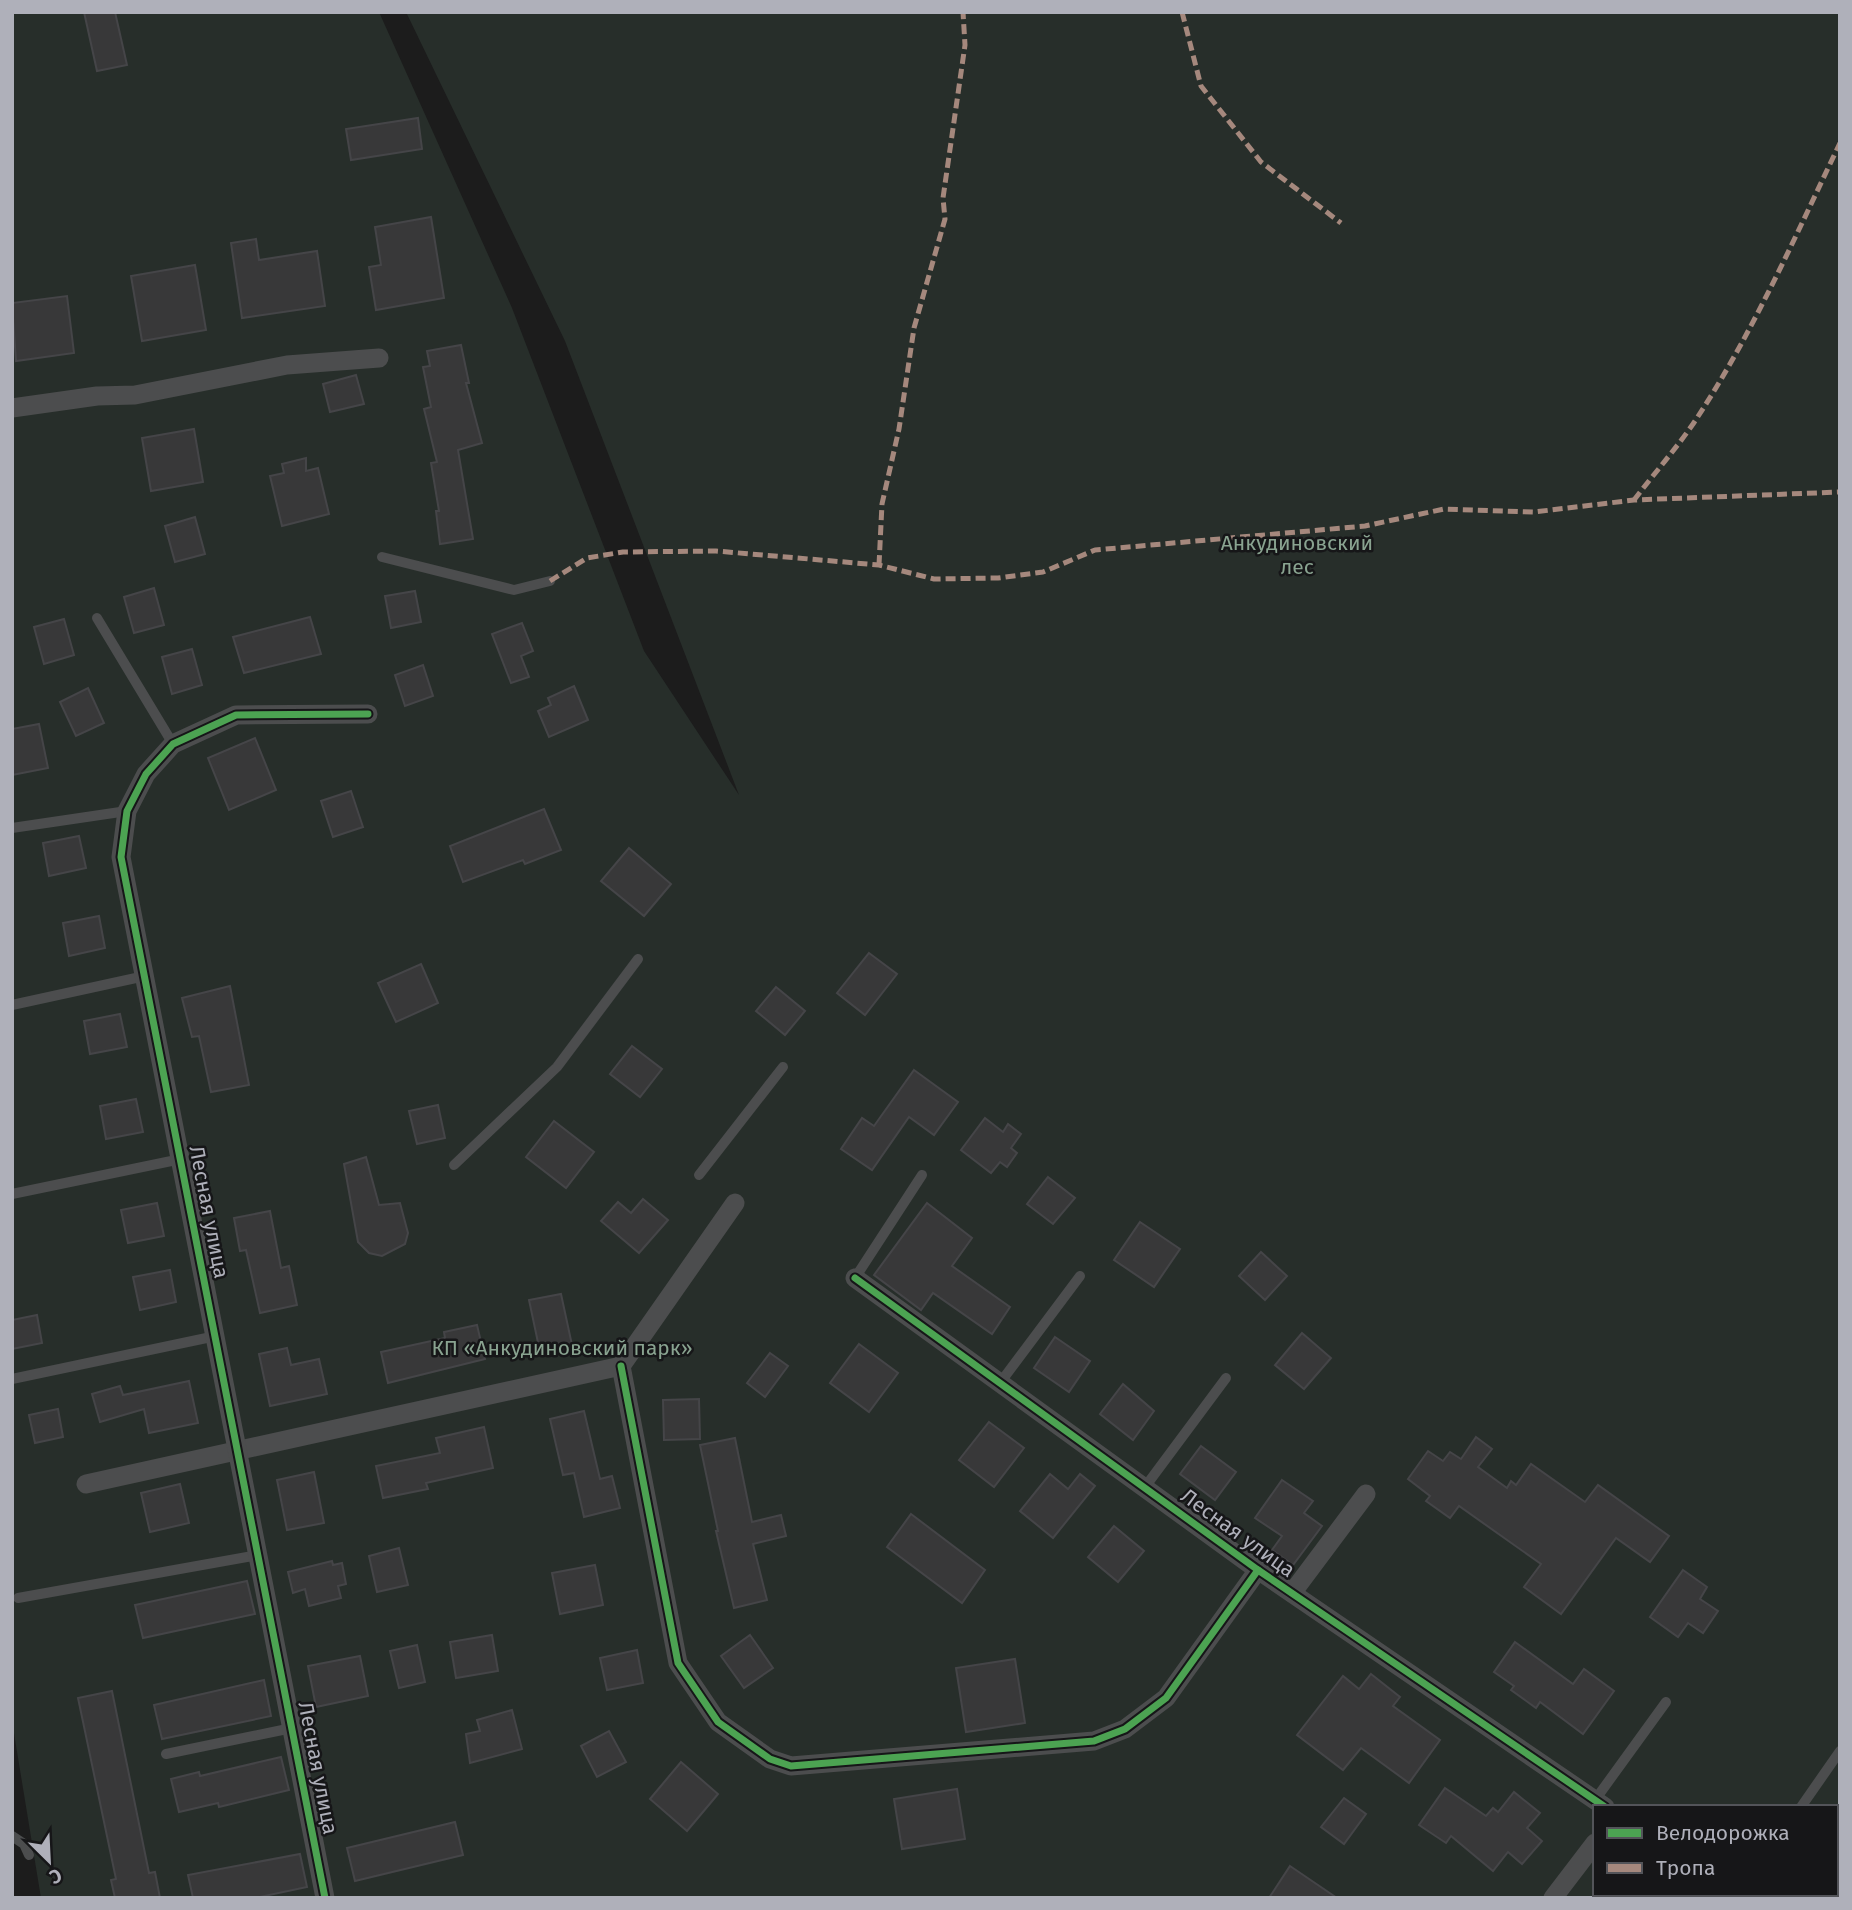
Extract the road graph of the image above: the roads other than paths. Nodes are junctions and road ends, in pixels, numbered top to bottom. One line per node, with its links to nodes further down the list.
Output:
1 (379, 358): 2 (street)
2 (12, 408)
3 (382, 557): 4 (lane)
4 (550, 581)
5 (97, 618): 7 (lane)
6 (368, 714): 7 (street, Лесная улица)
7 (173, 744): 8 (street, Лесная улица)
8 (127, 811): 9 (lane); 11 (street, Лесная улица)
9 (12, 828)
10 (638, 959): 15 (lane)
11 (145, 976): 12 (lane); 14 (street, Лесная улица)
12 (12, 1005)
13 (783, 1067): 16 (lane)
14 (181, 1159): 18 (lane); 22 (street, Лесная улица)
15 (454, 1165)
16 (699, 1175)
17 (922, 1175): 21 (lane)
18 (12, 1194)
19 (735, 1203): 23 (street)
20 (1080, 1276): 26 (lane)
21 (855, 1278): 26 (street, Лесная улица)
22 (216, 1336): 25 (lane); 27 (street, Лесная улица)
23 (621, 1366): 27 (street); 32 (street)
24 (1226, 1378): 29 (lane)
25 (12, 1379)
26 (1000, 1383): 29 (street, Лесная улица)
27 (238, 1449): 28 (street); 31 (street, Лесная улица)
28 (86, 1483)
29 (1145, 1488): 32 (street, Лесная улица)
30 (1366, 1494): 33 (street)
31 (259, 1555): 34 (lane); 36 (street, Лесная улица)
32 (1258, 1570): 33 (street, Лесная улица)
33 (1292, 1593): 39 (street, Лесная улица)
34 (18, 1598)
35 (1666, 1702): 39 (lane)
36 (292, 1728): 38 (lane); 44 (street, Лесная улица)
37 (1840, 1751): 40 (lane)
38 (166, 1754)
39 (1600, 1803)
40 (1802, 1805)
41 (12, 1836): 43 (lane)
42 (1593, 1846): 45 (street)
43 (29, 1855)
44 (325, 1898)
45 (1553, 1898)

